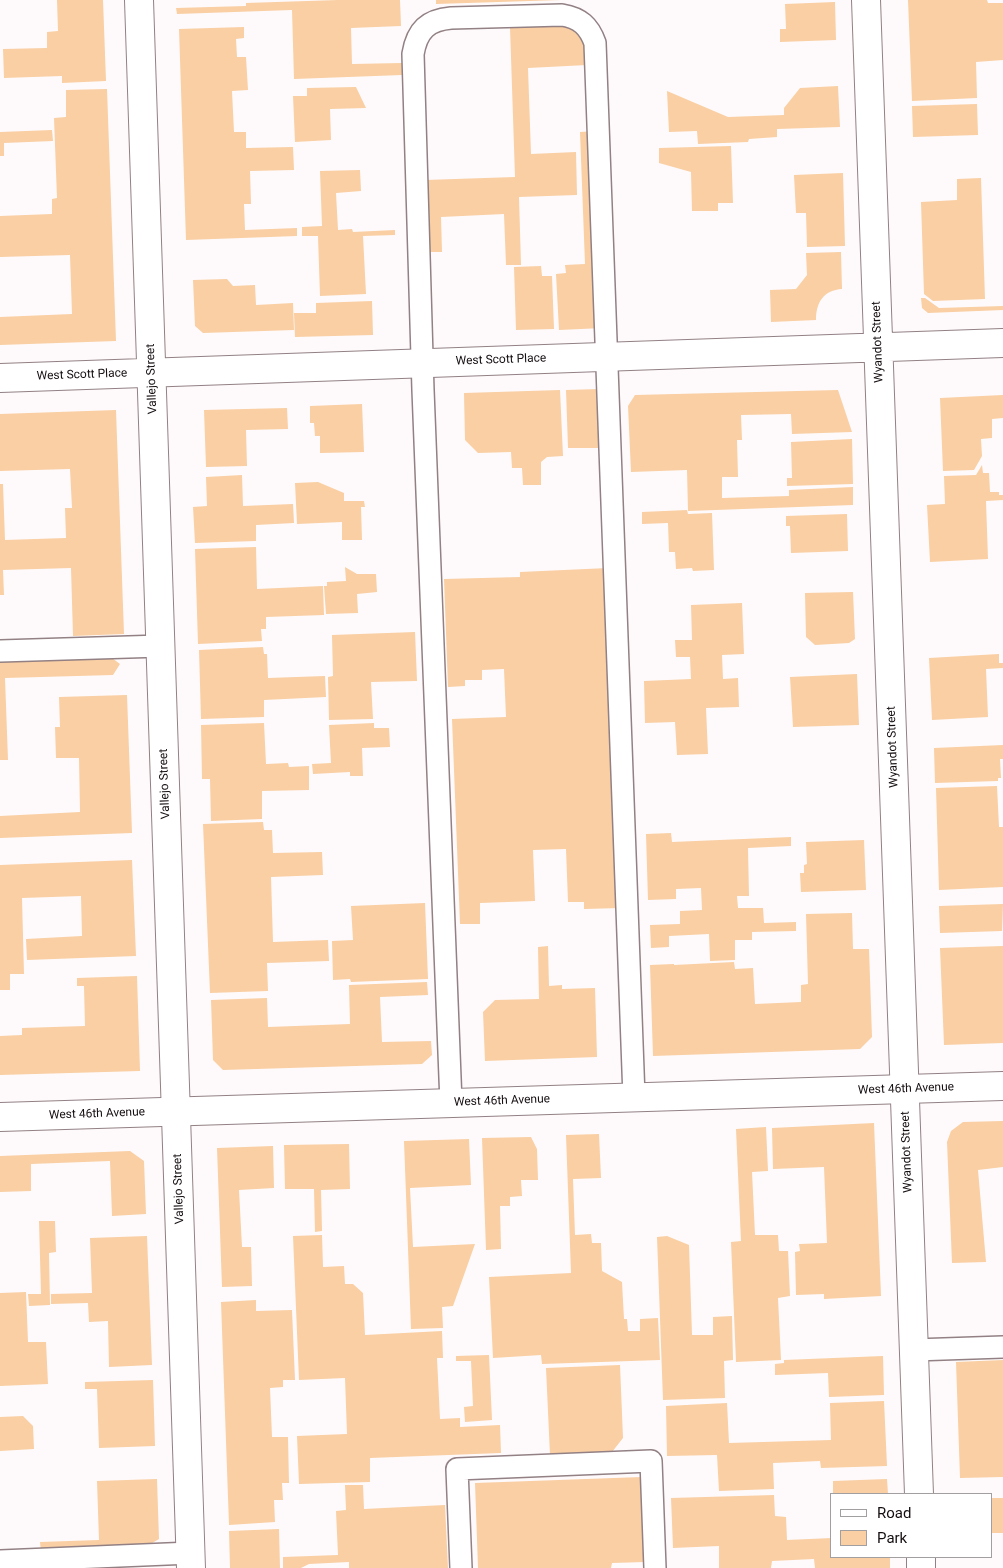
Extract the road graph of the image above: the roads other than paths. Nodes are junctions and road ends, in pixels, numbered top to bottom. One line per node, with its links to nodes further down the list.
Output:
1 (139, 0): 7 (street, Vallejo Street)
2 (866, 0): 4 (street, Wyandot Street)
3 (1003, 342): 4 (street, West Scott Place)
4 (879, 347): 5 (street, West Scott Place); 12 (street, Wyandot Street)
5 (607, 356): 6 (street, West Scott Place); 6 (lane); 13 (lane)
6 (422, 363): 7 (street, West Scott Place); 14 (lane)
7 (152, 372): 8 (street, West Scott Place); 9 (street, Vallejo Street)
8 (0, 378)
9 (161, 646): 10 (lane); 15 (street, Vallejo Street)
10 (0, 651)
11 (1003, 1086): 12 (street, West 46th Avenue)
12 (904, 1089): 13 (street, West 46th Avenue); 18 (street, Wyandot Street)
13 (634, 1097): 14 (street, West 46th Avenue)
14 (451, 1103): 15 (street, West 46th Avenue)
15 (176, 1112): 16 (street, West 46th Avenue); 21 (street, Vallejo Street)
16 (0, 1117)
17 (1003, 1347): 18 (lane)
18 (914, 1350): 19 (street, Wyandot Street)
19 (919, 1493)
20 (0, 1561): 21 (lane)
21 (191, 1561)
22 (461, 1568): 23 (lane)
23 (655, 1568)

